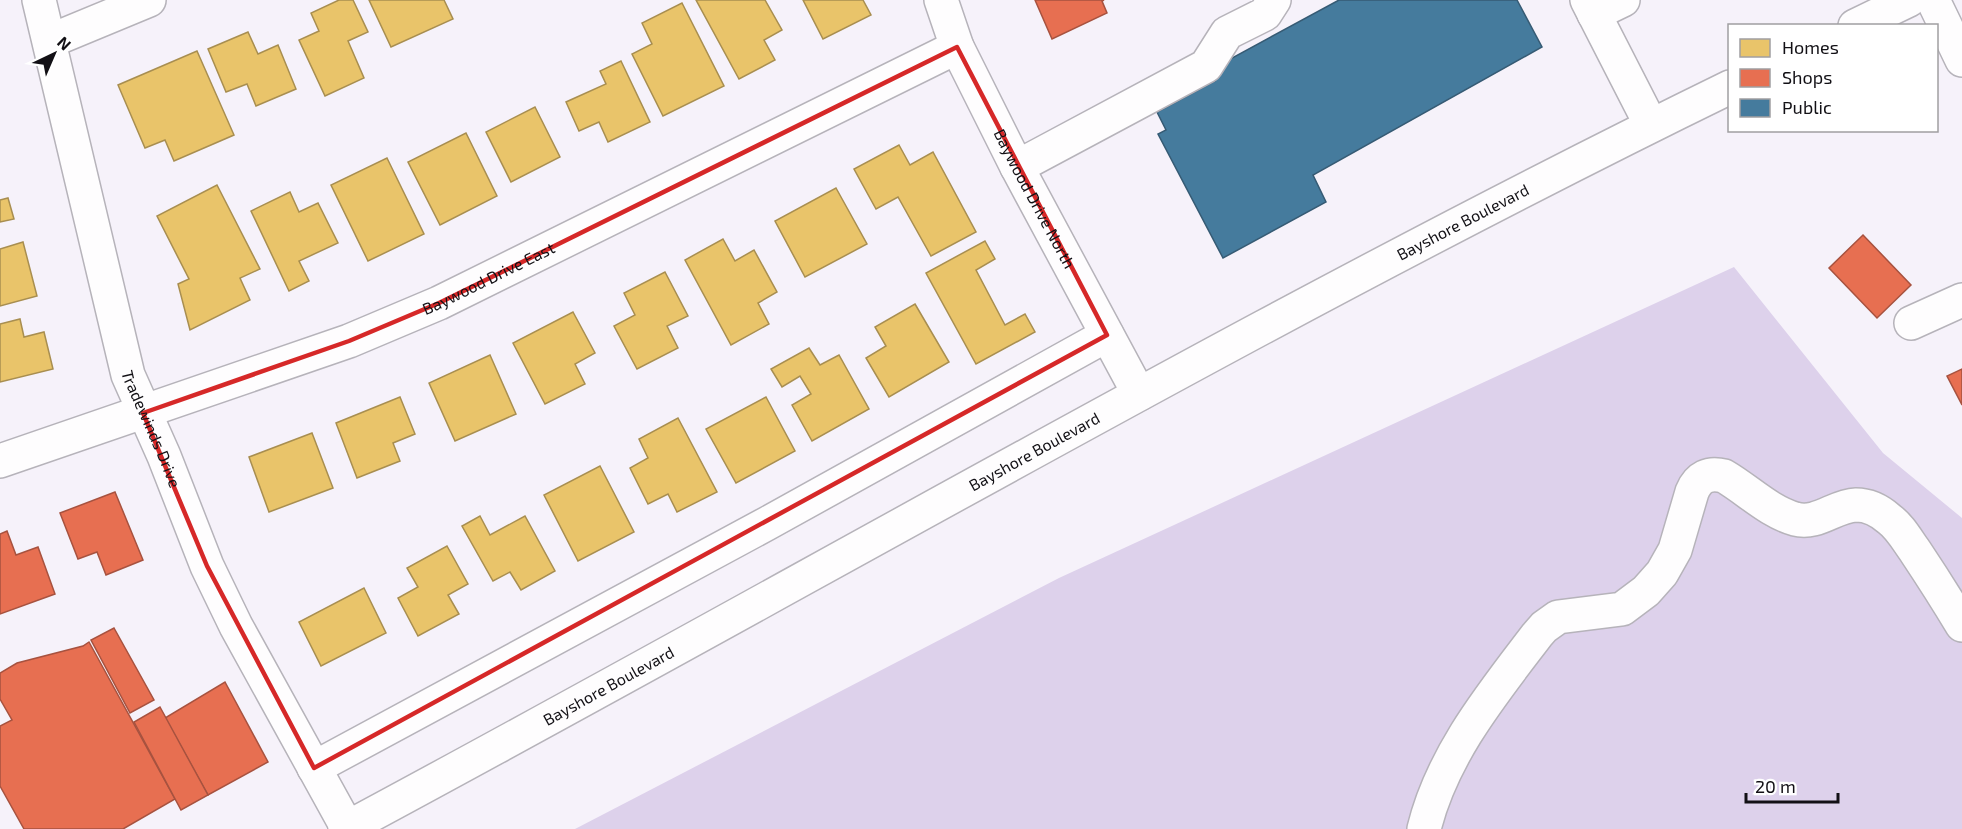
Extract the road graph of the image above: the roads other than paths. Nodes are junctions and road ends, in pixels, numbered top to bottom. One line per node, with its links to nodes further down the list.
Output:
1 (39, 0): 13 (street, Tradewinds Drive)
2 (149, 0): 13 (street)
3 (941, 0): 14 (street, Baywood Drive North)
4 (1275, 0): 18 (street)
5 (1848, 0): 11 (street)
6 (1909, 0): 12 (street)
7 (1933, 0): 15 (street)
8 (1938, 0): 10 (street)
9 (1601, 5): 17 (street)
10 (1962, 22)
11 (1833, 24)
12 (1859, 24)
13 (50, 41): 23 (street, Tradewinds Drive)
14 (957, 47): 18 (street, Baywood Drive North); 23 (street, Baywood Drive East)
15 (1962, 60)
16 (1728, 88): 17 (street, Bayshore Boulevard)
17 (1651, 125): 22 (street, Bayshore Boulevard)
18 (1017, 167): 21 (street, Baywood Drive North)
19 (1962, 300): 20 (street)
20 (1911, 323)
21 (1107, 335): 22 (street, Baywood Drive North); 26 (street)
22 (1139, 394): 28 (street, Bayshore Boulevard)
23 (143, 413): 24 (street, Baywood Drive East); 26 (street, Tradewinds Drive)
24 (0, 461)
25 (1962, 625): 27 (street)
26 (314, 768): 28 (street, Tradewinds Drive)
27 (1426, 821)
28 (346, 829)

